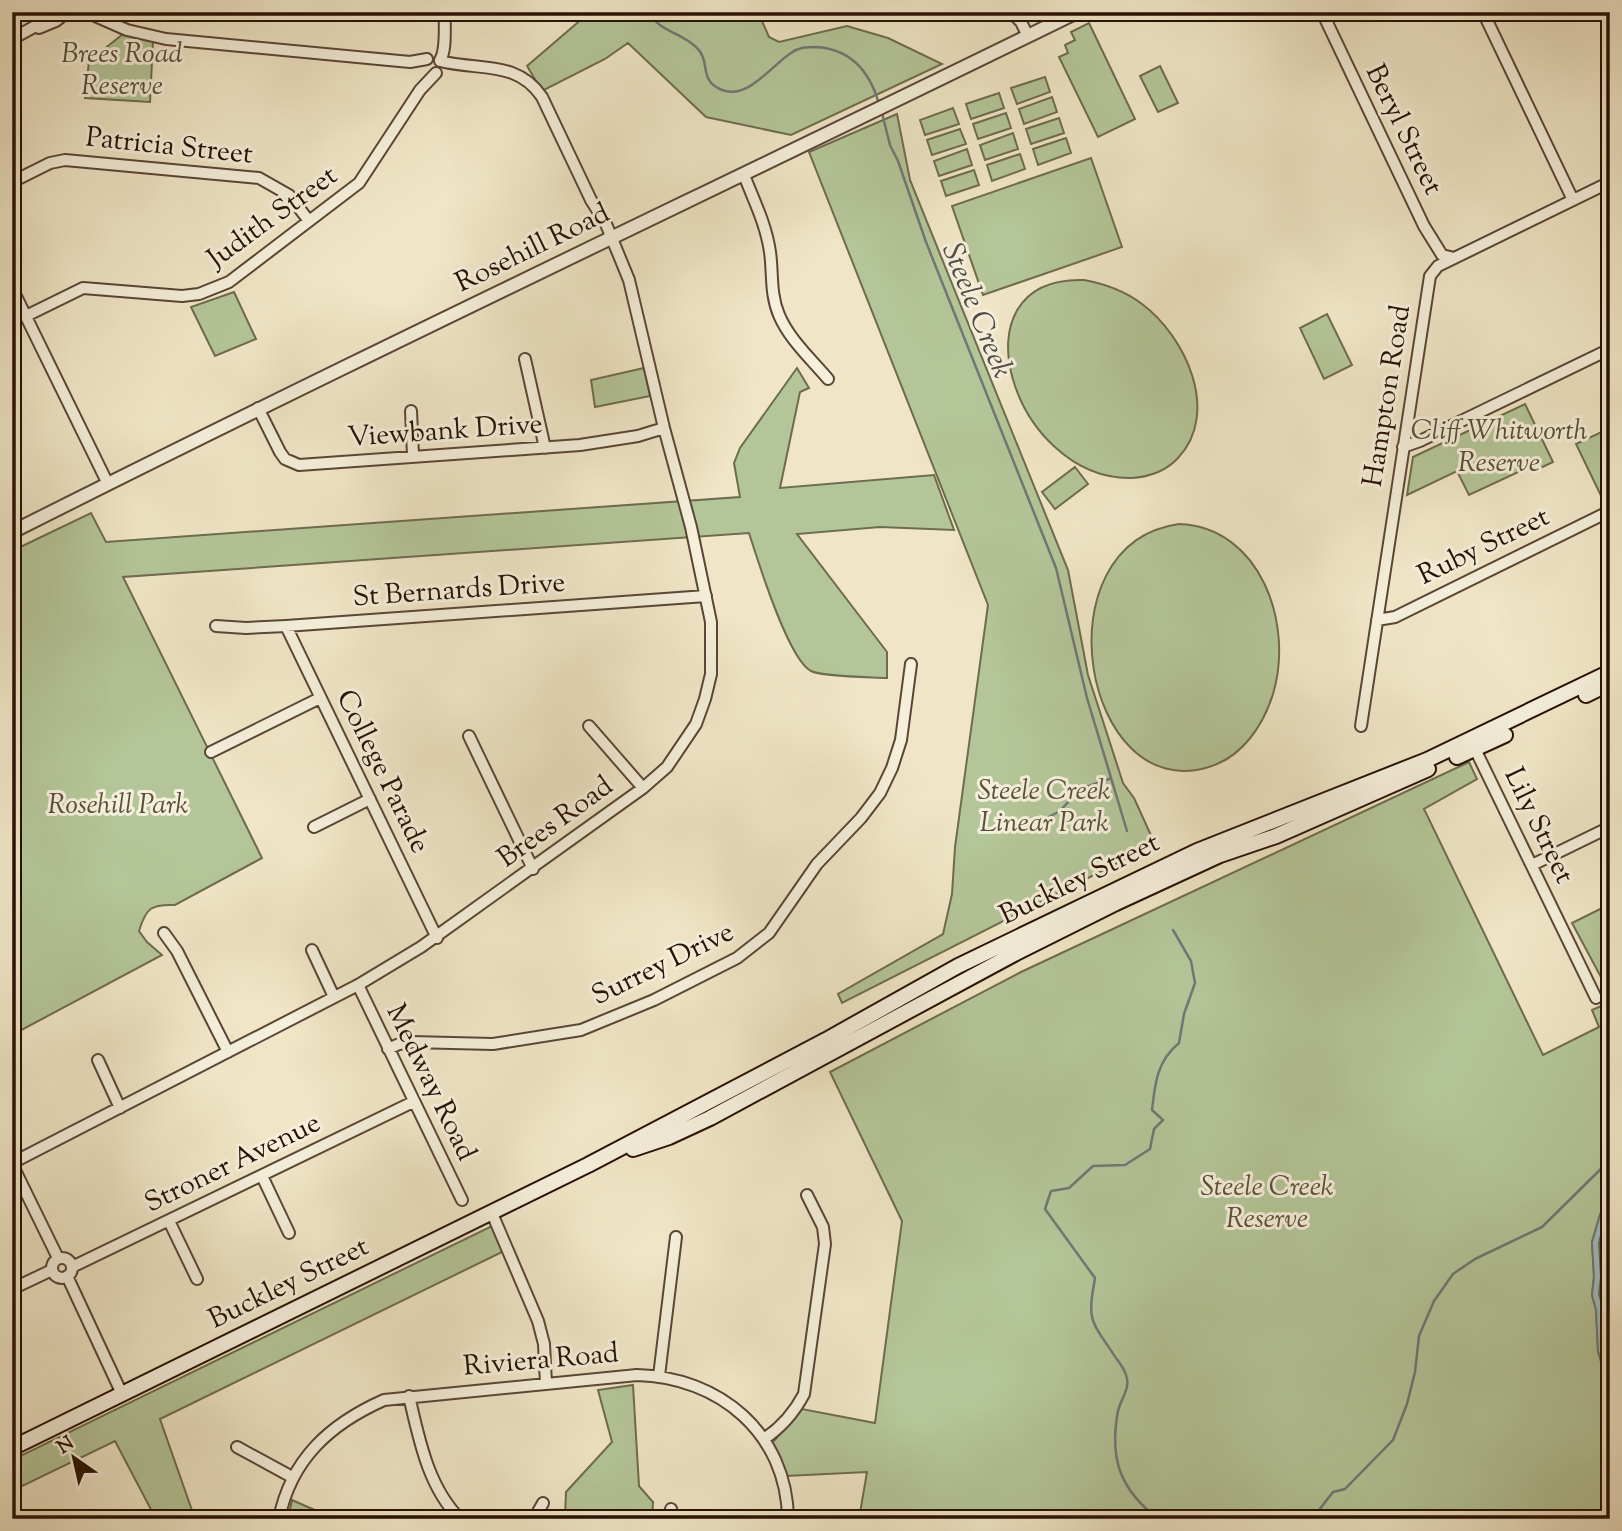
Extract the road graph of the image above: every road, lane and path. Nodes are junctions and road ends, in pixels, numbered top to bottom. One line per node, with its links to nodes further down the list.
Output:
1 (51, 12): 9 (street)
2 (66, 12): 9 (street)
3 (86, 12): 12 (street, Brees Road)
4 (445, 12): 12 (street, Judith Street)
5 (1011, 12): 10 (street)
6 (1077, 12): 10 (street, Rosehill Road)
7 (1322, 12): 19 (street, Beryl Street)
8 (1483, 12): 16 (street)
9 (26, 32): 11 (street)
10 (1028, 36): 13 (street, Rosehill Road)
11 (12, 39)
12 (433, 65): 17 (street, Judith Street); 18 (street, Brees Road)
13 (744, 176): 18 (street, Rosehill Road); 24 (street)
14 (12, 182): 17 (street, Patricia Street)
15 (1610, 182): 16 (street, Hampton Road)
16 (1573, 200): 19 (street, Hampton Road)
17 (309, 222): 21 (street, Judith Street)
18 (610, 239): 25 (street, Rosehill Road); 27 (street, Brees Road)
19 (1454, 258): 28 (street, Hampton Road)
20 (12, 288): 21 (street)
21 (26, 316): 31 (street)
22 (1610, 349): 28 (street)
23 (526, 359): 29 (street)
24 (828, 379)
25 (258, 408): 30 (street, Viewbank Drive); 31 (street, Rosehill Road)
26 (411, 411): 30 (street)
27 (664, 428): 29 (street, Viewbank Drive); 34 (street, Brees Road)
28 (1403, 447): 35 (street, Hampton Road)
29 (545, 448): 30 (street, Viewbank Drive)
30 (413, 455)
31 (107, 484): 33 (street, Rosehill Road)
32 (1610, 511): 35 (street, Ruby Street)
33 (12, 532)
34 (706, 596): 37 (street, St Bernards Drive); 47 (street, Brees Road)
35 (1377, 620): 43 (street, Hampton Road)
36 (216, 626): 37 (street, St Bernards Drive)
37 (286, 626): 41 (street, College Parade)
38 (911, 664): 59 (street, Surrey Drive)
39 (1610, 672): 45 (main road, Buckley Street)
40 (1610, 683): 45 (main road, Buckley Street)
41 (320, 698): 46 (street); 48 (street, College Parade)
42 (589, 726): 47 (street)
43 (1361, 726)
44 (469, 736): 52 (street)
45 (1472, 745): 51 (street, Lily Street); 68 (main road, Buckley Street)
46 (211, 752)
47 (643, 788): 52 (street, Brees Road)
48 (370, 799): 49 (street); 54 (street, College Parade)
49 (314, 827)
50 (1610, 827): 51 (street)
51 (1532, 865): 58 (street, Lily Street)
52 (533, 869): 54 (street, Brees Road)
53 (164, 933): 60 (street)
54 (437, 938): 56 (street, Brees Road)
55 (312, 950): 57 (street)
56 (358, 985): 57 (street, Brees Road); 59 (street, Medway Road)
57 (334, 997): 60 (street, Brees Road)
58 (1596, 998)
59 (388, 1049): 62 (street, Medway Road)
60 (228, 1052): 63 (street, Brees Road)
61 (98, 1060): 63 (street)
62 (413, 1102): 65 (street, Stroner Avenue); 67 (street, Medway Road)
63 (120, 1108): 64 (street, Brees Road)
64 (12, 1164): 72 (street)
65 (262, 1176): 69 (street, Stroner Avenue); 70 (street)
66 (807, 1195): 81 (street)
67 (462, 1199)
68 (491, 1211): 78 (street); 79 (main road, Buckley Street)
69 (169, 1221): 74 (street, Stroner Avenue); 75 (street)
70 (289, 1233)
71 (676, 1237): 77 (street)
72 (58, 1258): 73 (street); 74 (street)
73 (52, 1270): 74 (street); 76 (street)
74 (70, 1272): 79 (street)
75 (197, 1279)
76 (12, 1289)
77 (659, 1376): 78 (street, Riviera Road); 81 (street, Riviera Road)
78 (546, 1384): 80 (street, Riviera Road)
79 (122, 1394): 83 (main road, Buckley Street)
80 (410, 1396): 84 (street, Riviera Road); 86 (street)
81 (764, 1439): 90 (street, Riviera Road)
82 (236, 1447): 84 (street)
83 (12, 1448)
84 (292, 1477): 87 (street, Riviera Road)
85 (543, 1503): 89 (street)
86 (457, 1516): 88 (street)
87 (279, 1519)
88 (443, 1519)
89 (534, 1519)
90 (788, 1519)

